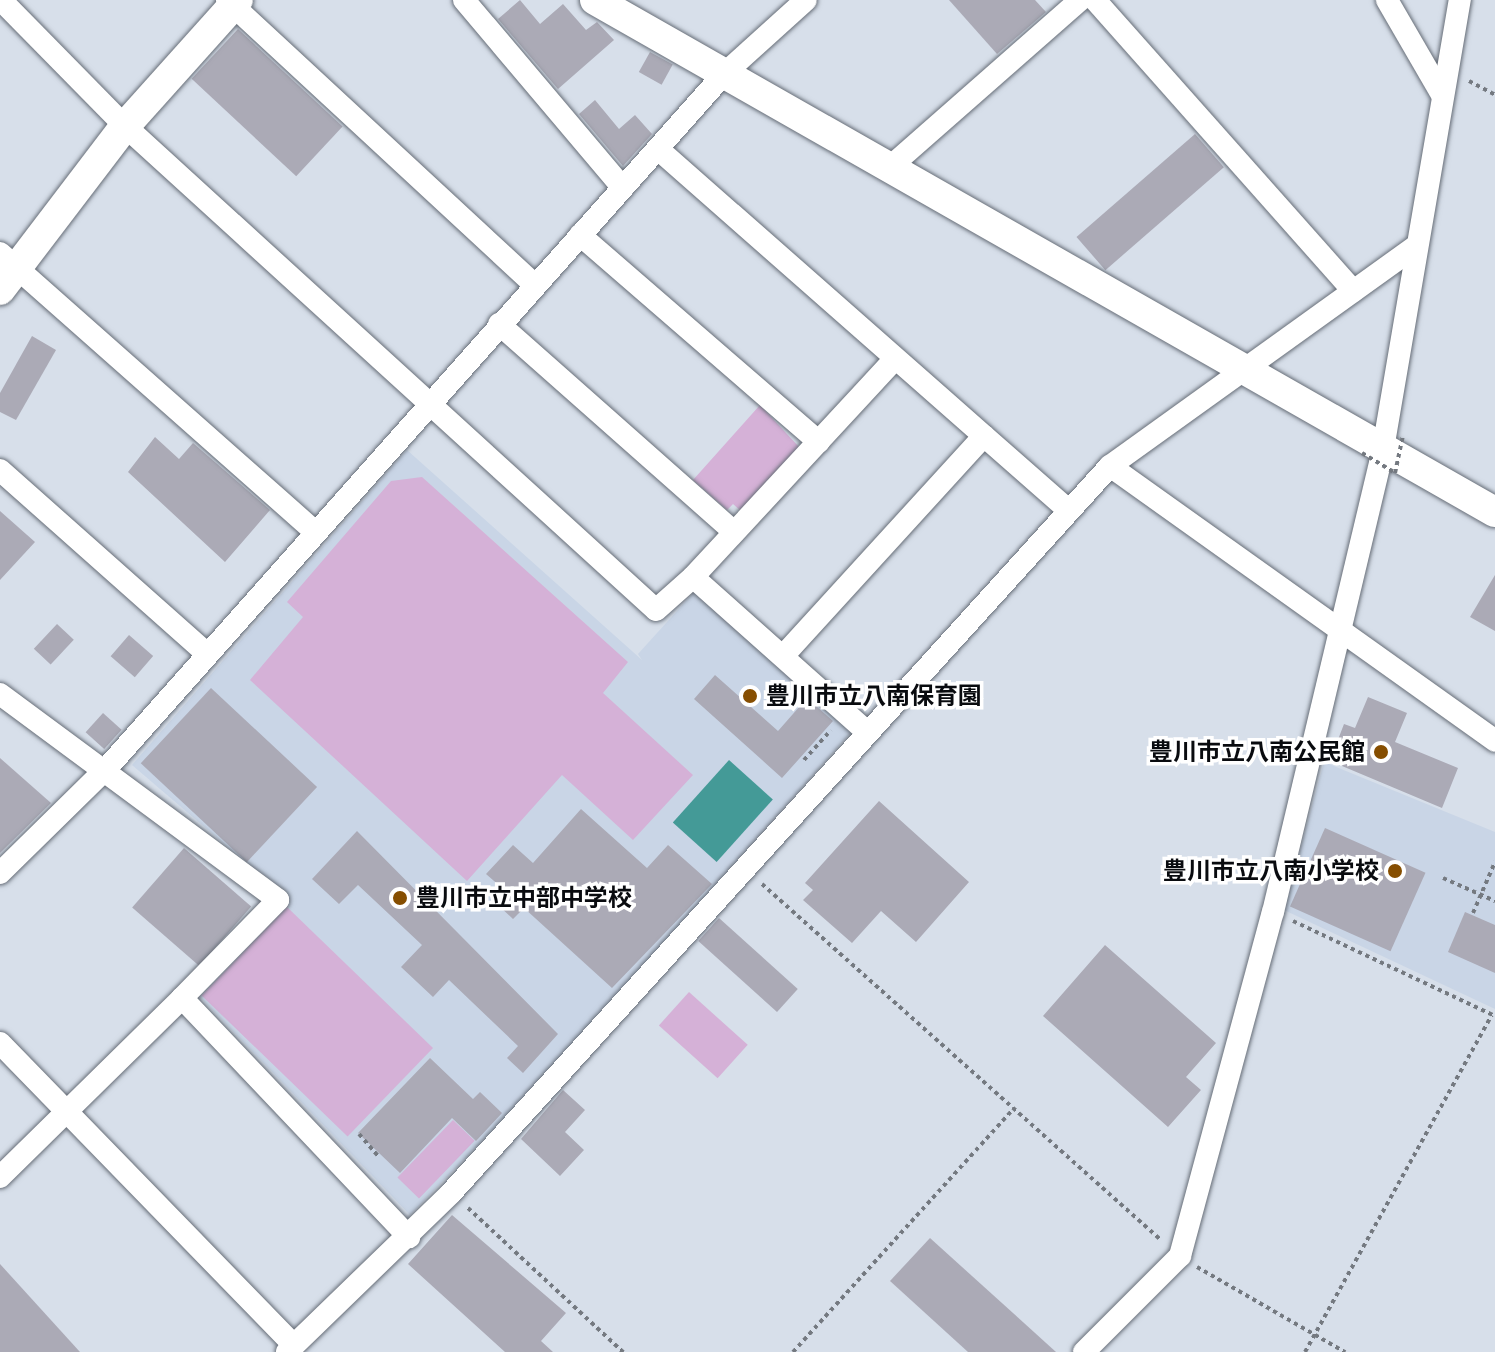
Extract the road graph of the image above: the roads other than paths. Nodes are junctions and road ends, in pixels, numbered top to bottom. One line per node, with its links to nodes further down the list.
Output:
1 (1, 0): 12 (street)
2 (464, 0): 15 (street)
3 (595, 0): 10 (street)
4 (806, 0): 10 (street)
5 (1080, 0): 14 (street)
6 (1095, 0): 20 (street)
7 (1387, 0): 11 (street)
8 (1460, 0): 11 (street)
9 (233, 2): 12 (street); 19 (street)
10 (724, 74): 13 (street); 14 (street)
11 (1442, 95): 17 (street)
12 (125, 126): 18 (street); 24 (street)
13 (658, 149): 15 (street); 22 (street)
14 (890, 167): 23 (street)
15 (623, 188): 16 (street)
16 (580, 235): 19 (street); 26 (street)
17 (1415, 247): 20 (street); 27 (street)
18 (6, 270): 32 (street)
19 (535, 285): 21 (street)
20 (1353, 291): 23 (street)
21 (499, 324): 24 (street); 33 (street)
22 (895, 359): 25 (street); 26 (street)
23 (1243, 370): 27 (street); 28 (street)
24 (428, 403): 32 (street); 34 (street)
25 (984, 436): 30 (street); 37 (street)
26 (819, 442): 33 (street)
27 (1383, 446): 31 (street); 35 (street)
28 (1110, 466): 30 (street); 35 (street)
29 (0, 470): 36 (street)
30 (1067, 509): 39 (street)
31 (1495, 512)
32 (314, 531): 36 (street)
33 (734, 532): 34 (street)
34 (693, 577): 37 (street)
35 (1335, 633): 40 (street); 49 (street)
36 (206, 653): 41 (street)
37 (783, 656): 39 (street)
38 (0, 694): 41 (street)
39 (866, 731): 47 (street)
40 (1495, 741)
41 (108, 767): 42 (street); 43 (street)
42 (0, 873)
43 (182, 998): 45 (street); 47 (street)
44 (0, 1043): 45 (street)
45 (68, 1111): 46 (street); 48 (street)
46 (0, 1177)
47 (409, 1237): 48 (street)
48 (290, 1348)
49 (1084, 1352)

